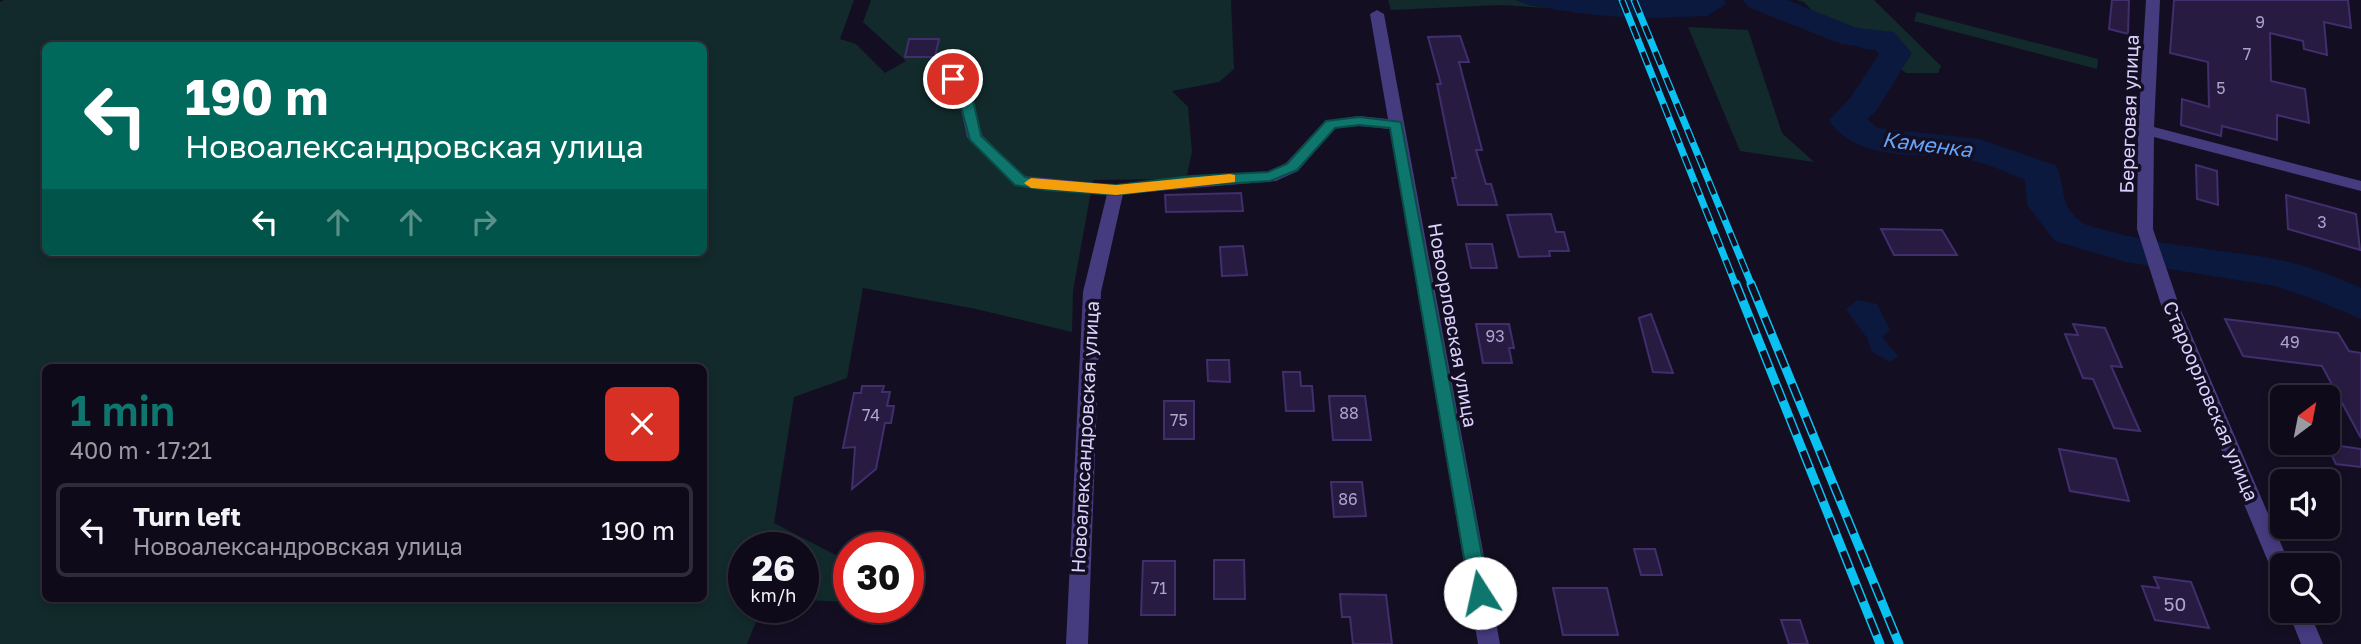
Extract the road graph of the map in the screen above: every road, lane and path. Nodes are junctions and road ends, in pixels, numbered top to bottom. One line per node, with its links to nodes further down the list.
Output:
1 (2153, 0): 5 (street, Береговая улица)
2 (1377, 14): 4 (street, Новоорловская улица)
3 (953, 79): 7 (street)
4 (1396, 125): 7 (street); 12 (street, Новоорловская улица)
5 (2146, 130): 6 (street); 8 (street, Береговая улица)
6 (2361, 187)
7 (1116, 190): 11 (street, Новоалександровская улица)
8 (2158, 270): 9 (street, Староорловская улица)
9 (2274, 553)
10 (2304, 623): 13 (street)
11 (1077, 644)
12 (1489, 644)
13 (2312, 644)

